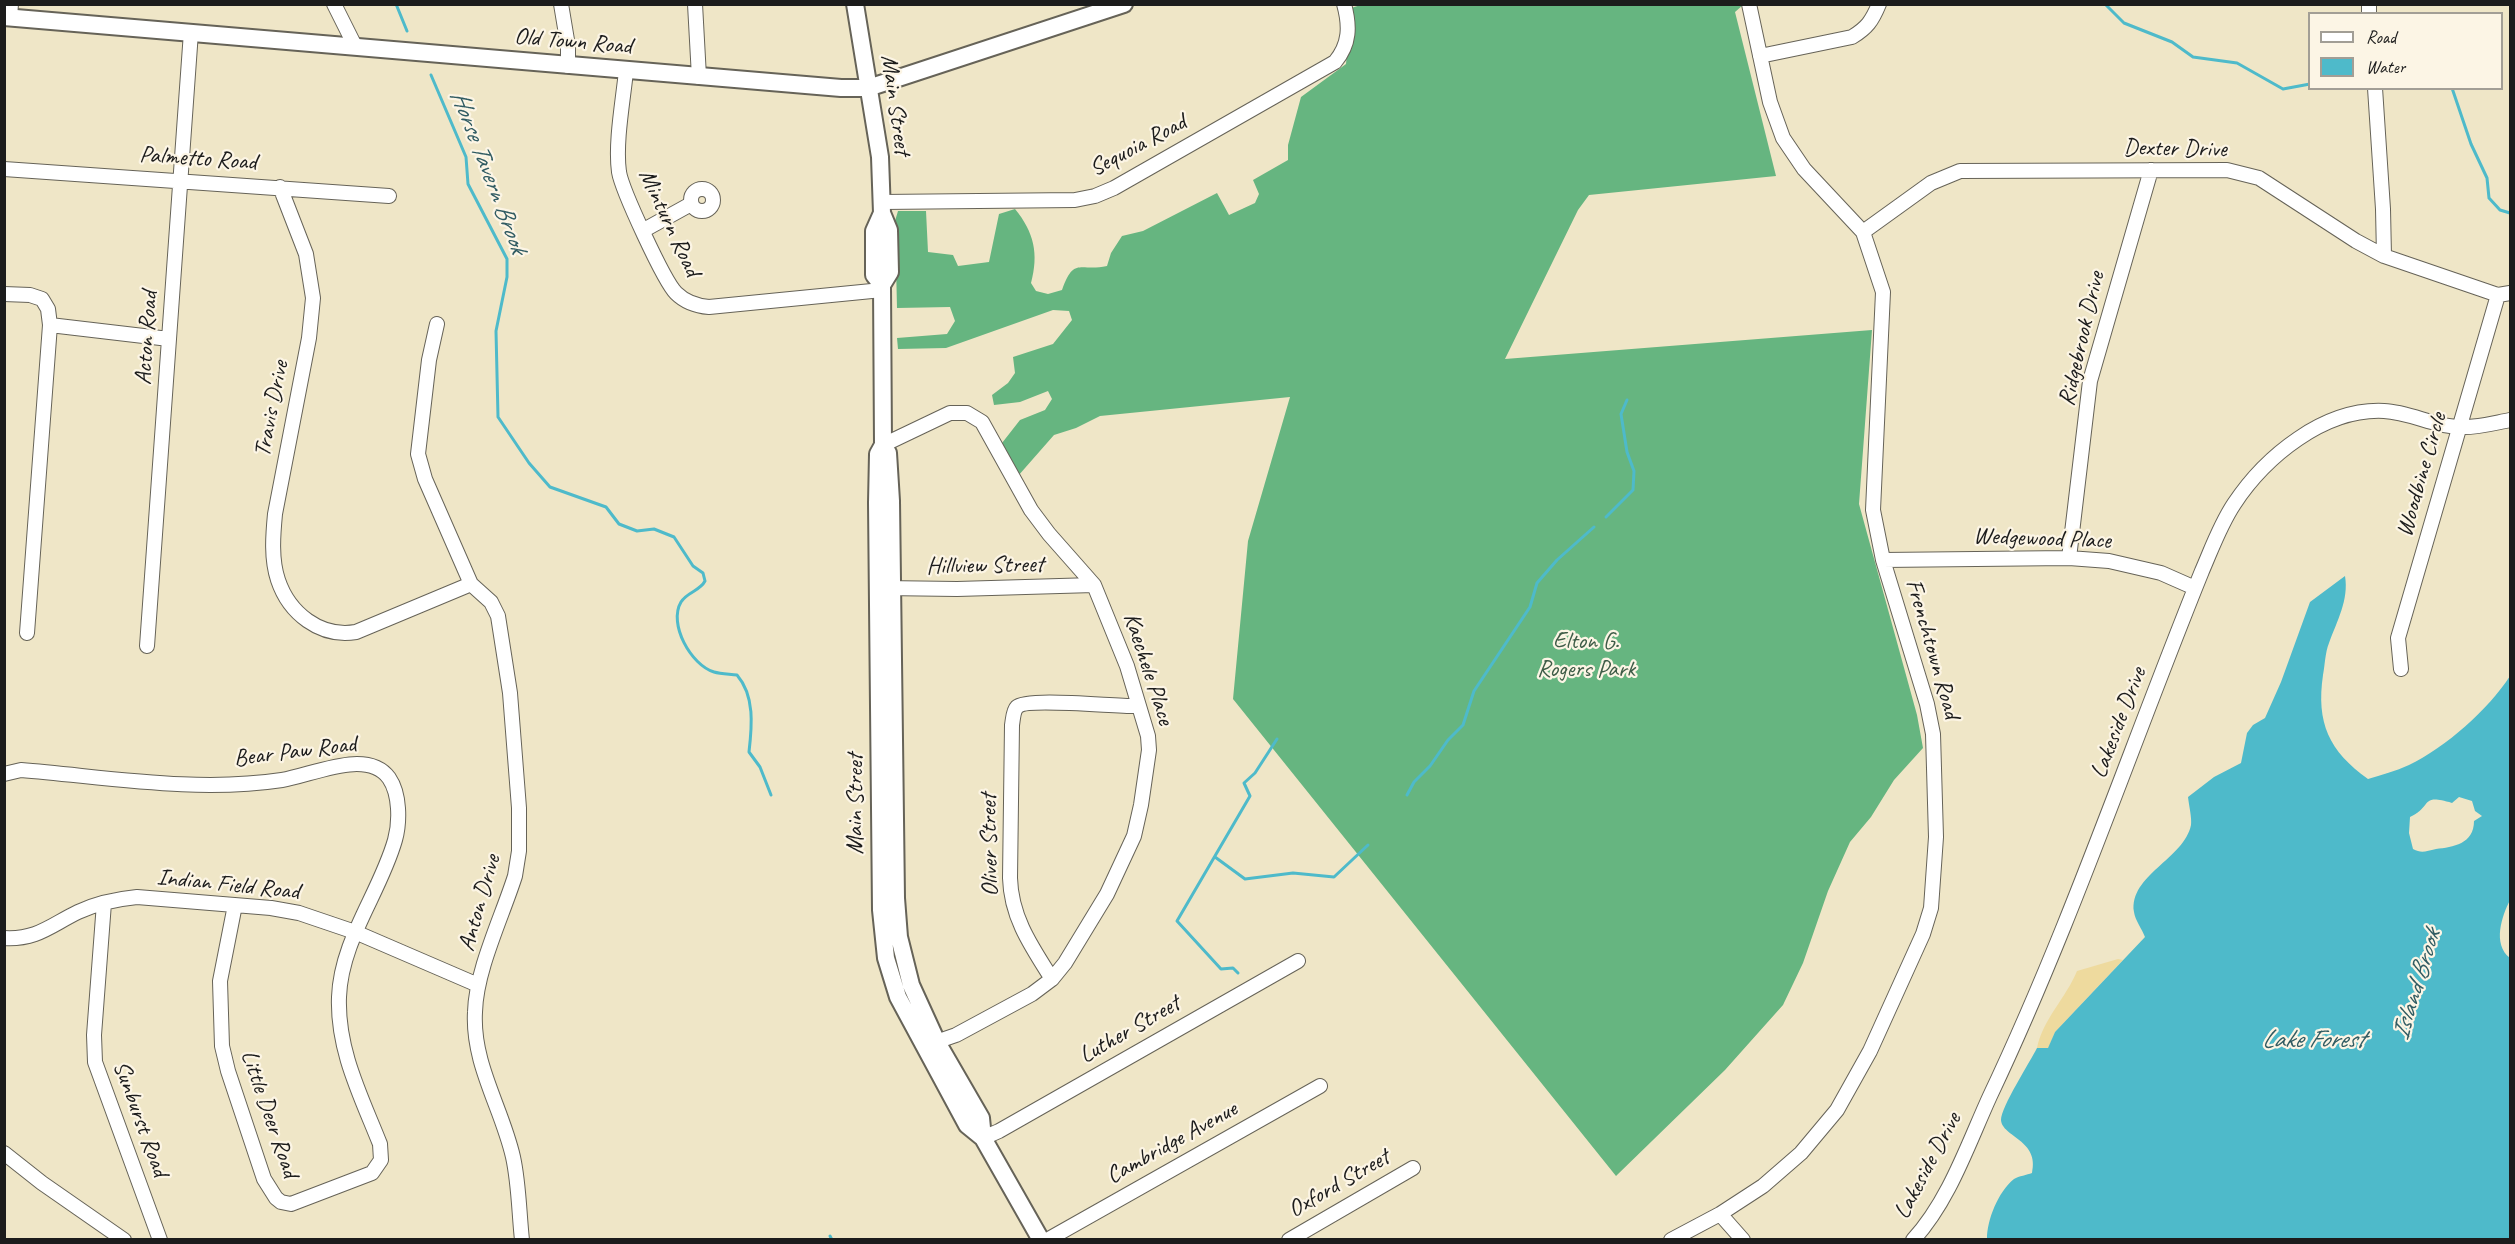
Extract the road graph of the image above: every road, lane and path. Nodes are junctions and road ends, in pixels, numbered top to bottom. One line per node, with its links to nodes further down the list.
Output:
1 (334, 4): 11 (street)
2 (561, 4): 13 (street)
3 (695, 4): 15 (street)
4 (855, 4): 16 (main road, Main Street)
5 (1125, 4): 16 (main road, Old Town Road)
6 (1344, 4): 24 (street, Sequoia Road)
7 (1749, 4): 12 (street, Frenchtown Road)
8 (1879, 4): 12 (street)
9 (8, 13): 10 (main road, Old Town Road)
10 (191, 32): 11 (main road, Old Town Road); 20 (street, Acton Road)
11 (355, 46): 13 (main road, Old Town Road)
12 (1760, 56): 26 (street, Frenchtown Road)
13 (568, 66): 14 (main road, Old Town Road)
14 (626, 71): 15 (main road, Old Town Road); 25 (street, Minturn Road)
15 (699, 77): 16 (main road, Old Town Road)
16 (868, 88): 24 (main road, Main Street)
17 (2375, 90): 27 (street)
18 (4, 169): 20 (street, Palmetto Road)
19 (2151, 170): 26 (street, Dexter Drive); 27 (street, Dexter Drive); 37 (street, Ridgebrook Drive)
20 (181, 181): 21 (street, Palmetto Road); 33 (street, Acton Road)
21 (280, 187): 22 (street, Palmetto Road); 39 (street, Travis Drive)
22 (389, 196)
23 (691, 204): 25 (street)
24 (882, 207): 28 (main road, Main Street)
25 (644, 230): 28 (street, Minturn Road)
26 (1863, 232): 38 (street, Frenchtown Road)
27 (2384, 256): 30 (street, Dexter Drive)
28 (882, 287): 36 (main road, Main Street)
29 (4, 294): 32 (street)
30 (2504, 294): 35 (street, Woodbine Circle)
31 (437, 324): 39 (street)
32 (50, 325): 33 (street); 43 (street)
33 (169, 339): 44 (street, Acton Road)
34 (2511, 420): 35 (street, Lakeside Drive)
35 (2459, 428): 42 (street, Lakeside Drive); 45 (street, Woodbine Circle)
36 (883, 445): 40 (street, Kaechele Place); 41 (main road, Main Street)
37 (2069, 558): 38 (street, Wedgewood Place); 42 (street, Wedgewood Place)
38 (1883, 560): 60 (street, Frenchtown Road)
39 (471, 584): 54 (street, Anton Drive)
40 (1094, 585): 41 (street, Hillview Street); 46 (street, Kaechele Place)
41 (885, 588): 55 (main road, Main Street)
42 (2195, 588): 69 (street, Lakeside Drive)
43 (27, 633)
44 (147, 646)
45 (2401, 669)
46 (1138, 706): 53 (street, Kaechele Place); 53 (street, Oliver Street)
47 (4, 774): 50 (street, Bear Paw Road)
48 (104, 903): 49 (street, Indian Field Road); 51 (street, Indian Field Road); 62 (street, Sunburst Road)
49 (235, 905): 50 (street, Indian Field Road); 50 (street, Little Deer Road)
50 (355, 932): 54 (street, Indian Field Road)
51 (4, 938)
52 (1298, 961): 57 (street, Luther Street)
53 (1052, 979): 55 (street, Kaechele Place)
54 (478, 985): 63 (street, Anton Drive)
55 (930, 1044): 57 (main road, Main Street)
56 (1320, 1086): 65 (street, Cambridge Avenue)
57 (983, 1138): 64 (main road, Main Street)
58 (4, 1153): 61 (street)
59 (1413, 1168): 66 (street, Oxford Street)
60 (1720, 1214): 67 (street, Frenchtown Road); 68 (street)
61 (124, 1239)
62 (160, 1239)
63 (522, 1239)
64 (1041, 1239)
65 (1047, 1239)
66 (1289, 1239)
67 (1671, 1239)
68 (1743, 1239)
69 (1913, 1239)

